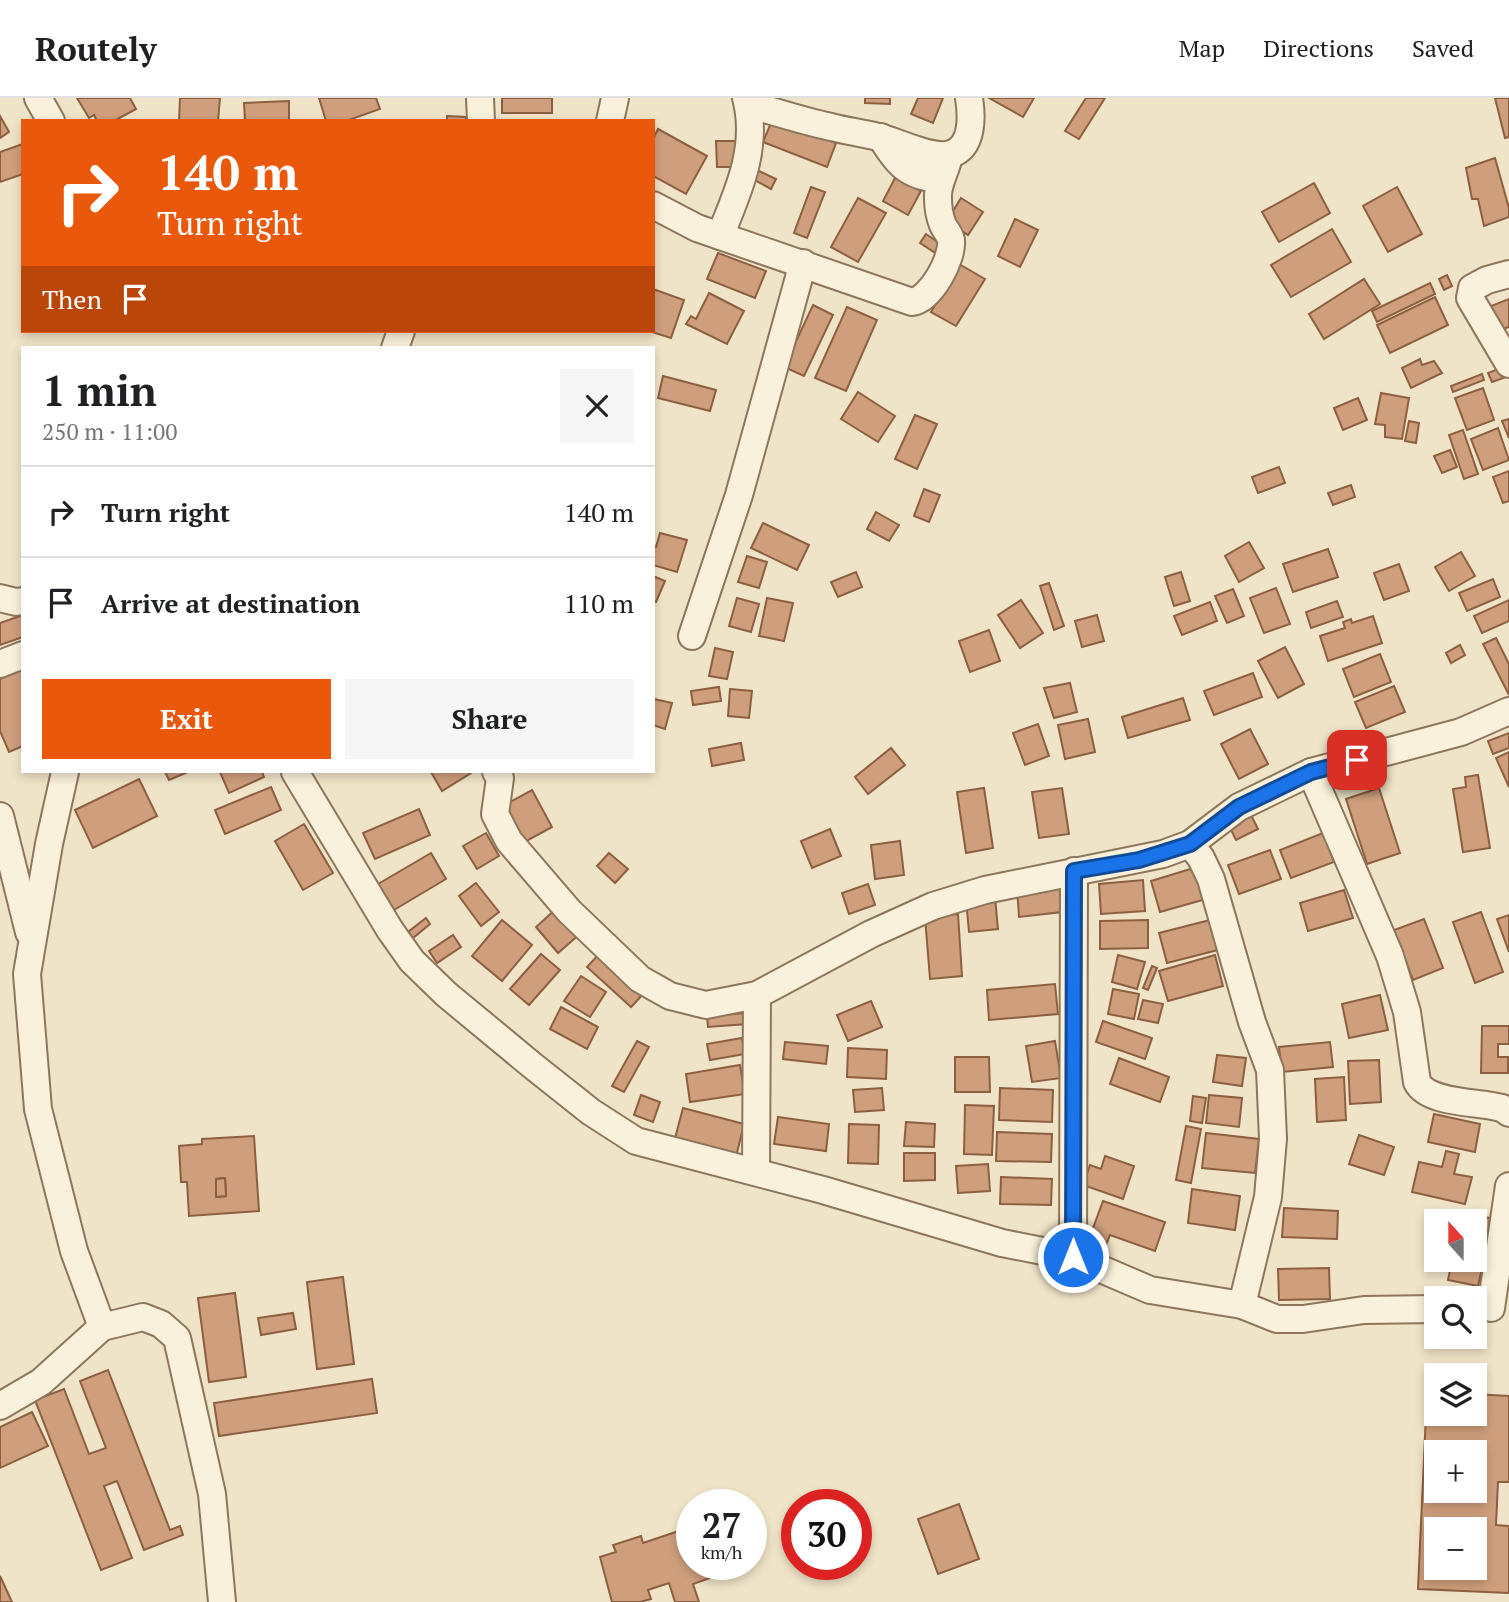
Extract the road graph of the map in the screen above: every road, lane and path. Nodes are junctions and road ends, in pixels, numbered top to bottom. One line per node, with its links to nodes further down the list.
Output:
1 (38, 98): 6 (street)
2 (480, 98): 7 (street)
3 (615, 98): 8 (street)
4 (969, 98): 9 (street)
5 (747, 101): 9 (street); 11 (street)
6 (50, 119)
7 (481, 119)
8 (610, 119)
9 (945, 167): 12 (street)
10 (655, 206): 11 (street)
11 (720, 236): 12 (street)
12 (803, 263): 17 (street)
13 (1509, 274): 14 (street)
14 (1509, 364)
15 (0, 598): 16 (street)
16 (21, 601)
17 (692, 636)
18 (21, 656): 19 (street)
19 (0, 664)
20 (1509, 711): 21 (street)
21 (1311, 772): 26 (street); 30 (street)
22 (65, 773): 28 (street)
23 (296, 773): 31 (street)
24 (497, 773): 29 (street)
25 (0, 816): 28 (street)
26 (1190, 844): 27 (street); 34 (street)
27 (1074, 871): 29 (street); 33 (street)
28 (32, 940): 37 (street)
29 (757, 995): 31 (street)
30 (1509, 1113)
31 (756, 1172): 33 (street)
32 (1509, 1186): 35 (street)
33 (1073, 1257): 34 (street)
34 (1242, 1305): 36 (street)
35 (1492, 1308)
36 (1424, 1309)
37 (102, 1327): 38 (street); 39 (street)
38 (0, 1406)
39 (222, 1602)

